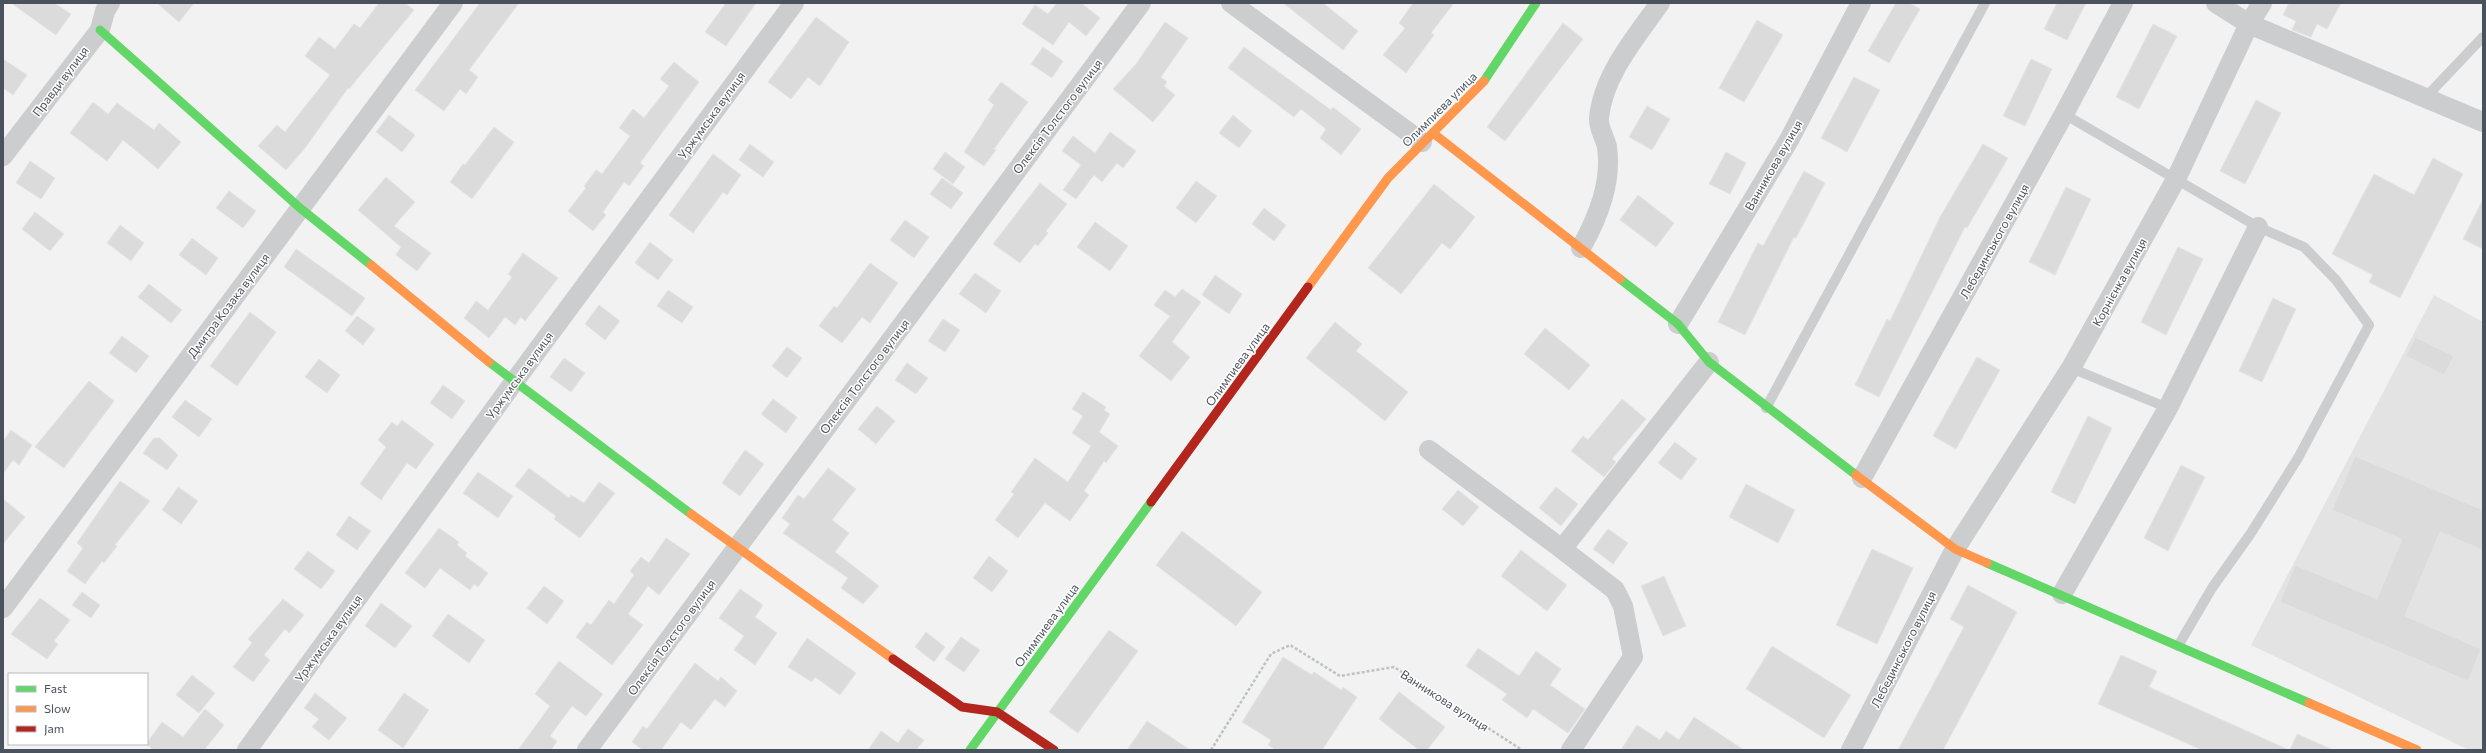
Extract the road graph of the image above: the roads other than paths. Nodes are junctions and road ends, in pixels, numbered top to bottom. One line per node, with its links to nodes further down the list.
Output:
1 (452, 3): 22 (street, Дмитра Козака вулиця)
2 (794, 3): 28 (street, Уржумська вулиця)
3 (1141, 3): 33 (street, Олексія Толстого вулиця)
4 (1231, 3): 19 (street)
5 (1536, 3): 19 (street, Олимпиева улица)
6 (1660, 3): 24 (street)
7 (1861, 3): 25 (street, Ванникова вулиця)
8 (1984, 3): 29 (lane)
9 (2123, 3): 17 (street, Лебединського вулиця)
10 (2216, 3): 13 (street)
11 (2262, 3): 13 (street, Корнієнка вулиця)
12 (103, 6): 14 (street, Правди вулиця)
13 (2249, 24): 16 (street); 21 (street, Корнієнка вулиця)
14 (100, 30): 20 (street, Правди вулиця); 22 (street)
15 (2483, 37): 16 (lane)
16 (2426, 97): 18 (street)
17 (2064, 114): 21 (lane); 32 (street, Лебединського вулиця)
18 (2483, 122)
19 (1428, 138): 24 (street); 39 (street, Олимпиева улица)
20 (3, 156)
21 (2176, 179): 23 (lane); 27 (street, Корнієнка вулиця)
22 (300, 208): 28 (street); 37 (street, Дмитра Козака вулиця)
23 (2258, 227): 30 (street); 38 (lane)
24 (1581, 248): 25 (street)
25 (1678, 324): 26 (street)
26 (1709, 362): 29 (street); 34 (street)
27 (2072, 368): 30 (lane); 35 (street, Корнієнка вулиця)
28 (514, 382): 33 (street); 40 (street, Уржумська вулиця)
29 (1766, 408): 32 (street)
30 (2168, 408): 36 (street)
31 (1429, 450): 34 (street)
32 (1862, 478): 35 (street)
33 (736, 548): 39 (street); 41 (street, Олексія Толстого вулиця)
34 (1562, 549): 44 (street)
35 (1955, 549): 36 (street); 45 (street, Лебединського вулиця)
36 (2062, 594): 38 (street)
37 (3, 608)
38 (2178, 646): 46 (street)
39 (997, 712): 42 (street, Олимпиева улица); 43 (street)
40 (247, 750)
41 (587, 750)
42 (970, 750)
43 (1054, 750)
44 (1571, 750)
45 (1851, 750)
46 (2417, 750)

